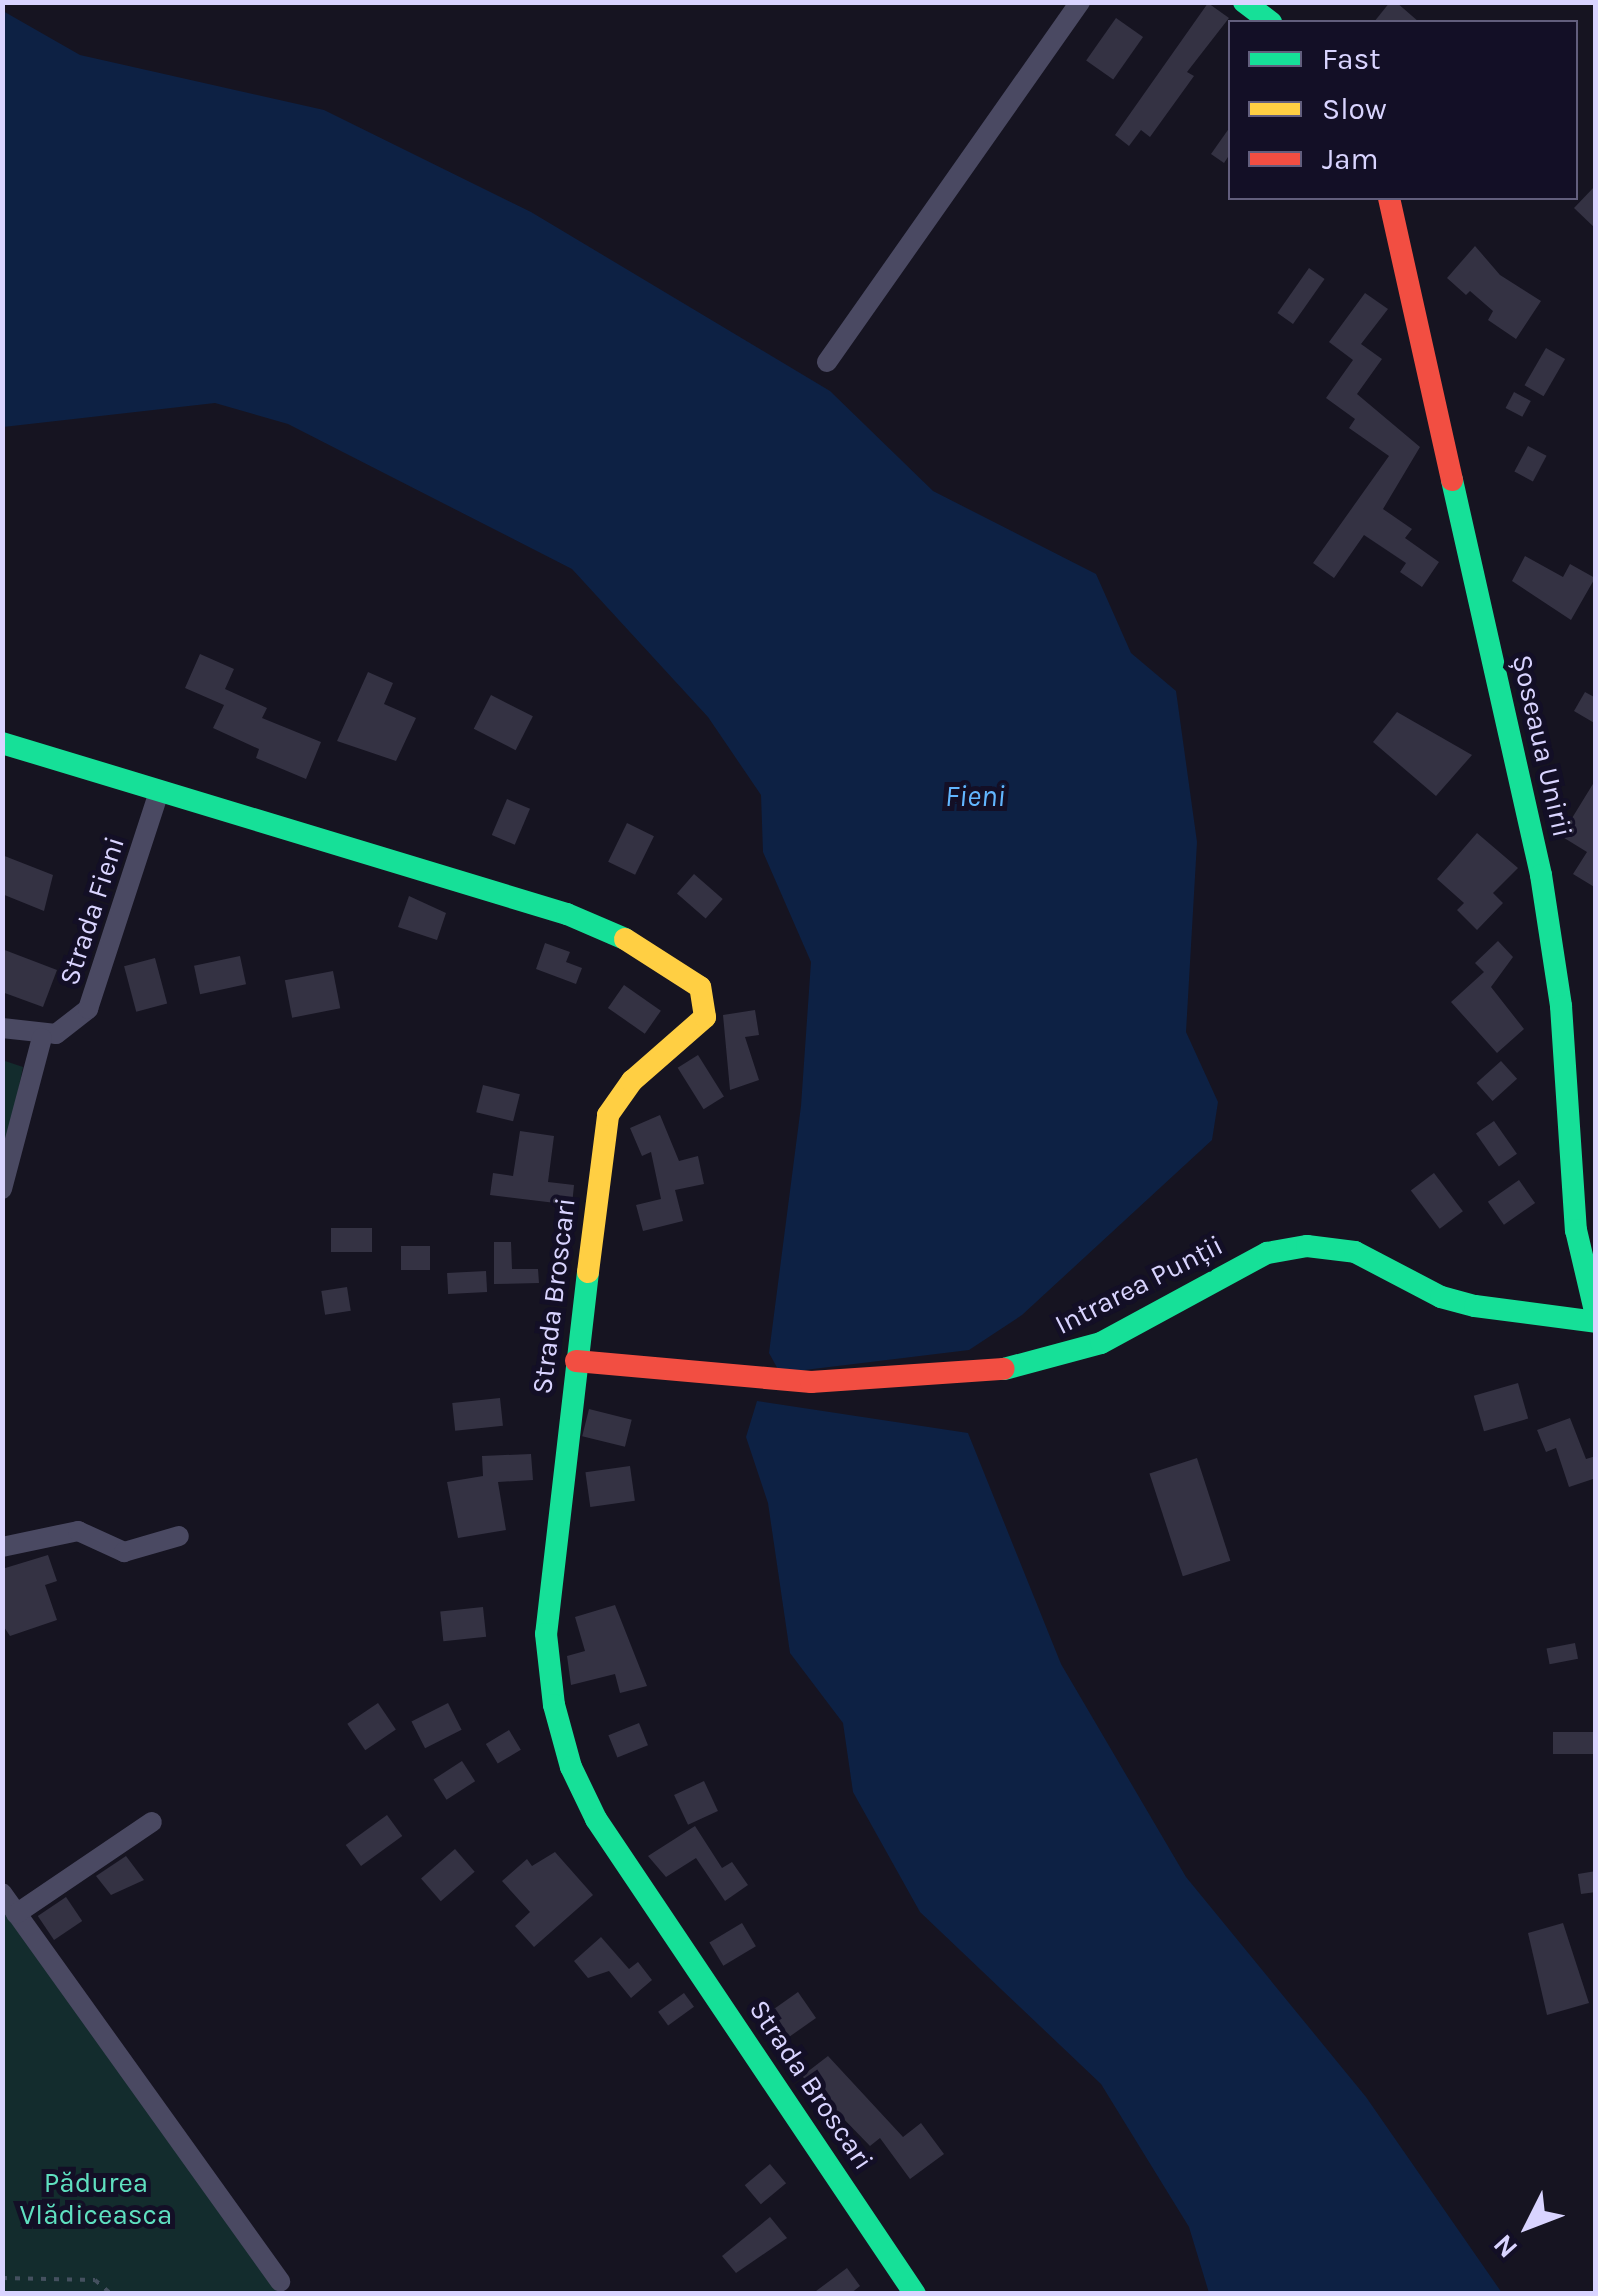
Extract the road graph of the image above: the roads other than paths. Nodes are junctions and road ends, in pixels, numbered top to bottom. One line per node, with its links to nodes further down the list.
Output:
1 (1080, 2): 5 (street)
2 (1244, 2): 3 (street)
3 (1269, 20)
4 (1388, 200): 11 (street, Șoseaua Unirii)
5 (827, 362)
6 (2, 743): 7 (street, Strada Broscari)
7 (158, 795): 9 (street, Strada Fieni); 12 (street, Strada Broscari)
8 (2, 1028): 9 (street)
9 (42, 1038): 10 (street)
10 (2, 1190)
11 (1596, 1319): 12 (street, Intrarea Punții)
12 (576, 1361): 19 (street, Strada Broscari)
13 (178, 1536): 14 (street)
14 (2, 1547)
15 (152, 1822): 17 (street)
16 (2, 1893): 17 (street)
17 (16, 1914): 18 (street)
18 (280, 2282)
19 (916, 2294)

